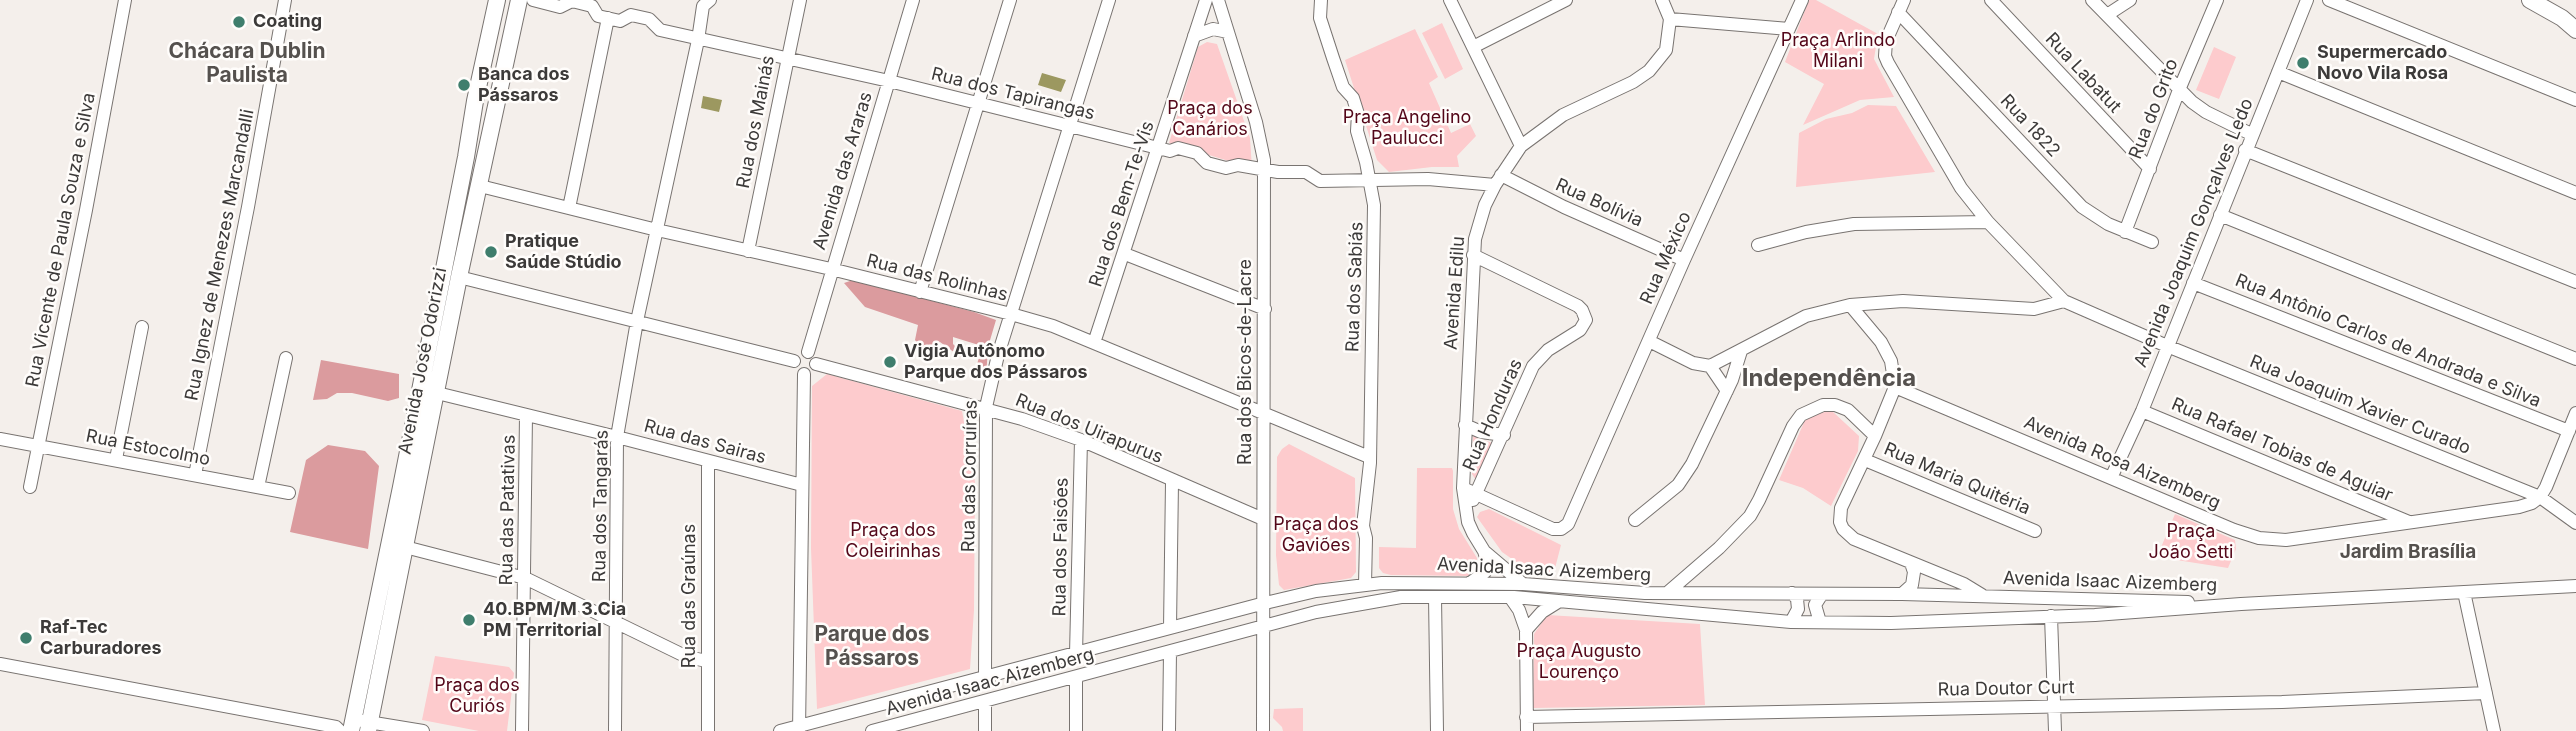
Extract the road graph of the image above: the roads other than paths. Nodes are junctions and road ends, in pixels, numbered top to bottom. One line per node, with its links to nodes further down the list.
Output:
1 (125, 0): 101 (street, Rua Vicente de Paula Souza e Silva)
2 (285, 0): 106 (street, Rua Ignez de Menezes Marcandalli)
3 (497, 0): 162 (main road, Avenida José Odorizzi)
4 (519, 0): 51 (main road, Avenida José Odorizzi)
5 (533, 0): 28 (street, Rua dos Tapirangas)
6 (710, 0): 34 (street, Rua dos Tangarás)
7 (800, 0): 36 (street, Rua dos Mainás)
8 (913, 0): 38 (street, Avenida das Araras)
9 (1010, 0): 41 (street)
10 (1109, 0): 42 (street, Rua das Corruíras)
11 (1206, 0): 33 (street, Rua dos Bem-Te-Vis)
12 (1218, 0): 32 (street, Rua dos Bicos-de-Lacre)
13 (1321, 0): 49 (street, Rua dos Sabiás)
14 (1450, 0): 35 (street)
15 (1566, 0): 25 (street)
16 (1662, 0): 29 (street)
17 (1802, 0): 30 (street, Rua México)
18 (1991, 0): 47 (street, Rua Labatut)
19 (2092, 0): 27 (street)
20 (2130, 0): 27 (street)
21 (2217, 0): 39 (street, Rua do Grito)
22 (2307, 0): 37 (street, Avenida Joaquim Gonçalves Ledo)
23 (2329, 0): 40 (street)
24 (2530, 0): 31 (main road)
25 (1549, 3): 35 (street)
26 (1901, 6): 55 (street); 57 (street, Rua 1822)
27 (2107, 15): 39 (street)
28 (608, 18): 34 (street, Rua dos Tapirangas); 53 (street)
29 (1670, 19): 30 (street); 44 (street, Avenida Edilu)
30 (1789, 29): 63 (street, Rua México)
31 (2576, 30)
32 (1228, 32): 33 (street); 48 (street, Rua dos Bicos-de-Lacre)
33 (1194, 36): 45 (street, Rua dos Bem-Te-Vis)
34 (698, 40): 36 (street, Rua dos Tapirangas); 56 (street, Rua dos Tangarás)
35 (1473, 47): 44 (street)
36 (786, 59): 38 (street, Rua dos Tapirangas); 60 (street, Rua dos Mainás)
37 (2278, 72): 43 (street, Avenida Joaquim Gonçalves Ledo); 52 (street)
38 (889, 81): 41 (street, Rua dos Tapirangas); 64 (street, Avenida das Araras)
39 (2179, 90): 43 (street); 47 (street, Rua do Grito)
40 (2576, 100)
41 (978, 104): 42 (street, Rua dos Tapirangas); 68 (street)
42 (1070, 127): 45 (street, Rua dos Tapirangas); 72 (street, Rua das Corruíras)
43 (2251, 134): 46 (street, Avenida Joaquim Gonçalves Ledo)
44 (1521, 146): 50 (street, Avenida Edilu)
45 (1157, 148): 48 (street, Rua dos Tapirangas); 61 (street, Rua dos Bem-Te-Vis)
46 (2245, 150): 54 (street, Avenida Joaquim Gonçalves Ledo); 66 (street)
47 (2150, 169): 57 (street, Rua do Grito)
48 (1265, 170): 49 (street, Rua dos Tapirangas); 71 (street, Rua dos Bicos-de-Lacre)
49 (1369, 180): 50 (street, Rua dos Tapirangas); 102 (street, Rua dos Sabiás)
50 (1498, 180): 62 (street, Avenida Edilu); 63 (street, Rua Bolívia)
51 (480, 186): 53 (street, Rua das Rolinhas); 65 (main road, Avenida José Odorizzi)
52 (2576, 192)
53 (569, 208): 56 (street, Rua das Rolinhas)
54 (2220, 215): 67 (street, Avenida Joaquim Gonçalves Ledo); 81 (street)
55 (1988, 222): 59 (street); 69 (street)
56 (657, 230): 60 (street, Rua das Rolinhas); 73 (street, Rua dos Tangarás)
57 (2125, 232): 58 (street, Rua 1822)
58 (2152, 242)
59 (1758, 245)
60 (748, 251): 64 (street, Rua das Rolinhas)
61 (1125, 254): 71 (street); 76 (street, Rua dos Bem-Te-Vis)
62 (1473, 255): 94 (street, Avenida Edilu); 96 (street, Rua Honduras)
63 (1684, 260): 75 (street, Rua México)
64 (831, 269): 68 (street, Rua das Rolinhas); 79 (street, Avenida das Araras)
65 (459, 277): 73 (street); 88 (main road, Avenida José Odorizzi)
66 (2576, 282)
67 (2193, 283): 77 (street, Avenida Joaquim Gonçalves Ledo); 95 (street, Rua Antônio Carlos de Andrada e Silva)
68 (919, 292): 72 (street, Rua das Rolinhas)
69 (2064, 301): 70 (street); 77 (street, Rua Joaquim Xavier Curado)
70 (1850, 305): 78 (street); 86 (street)
71 (1265, 309): 92 (street, Rua dos Bicos-de-Lacre)
72 (1011, 314): 76 (street, Rua das Rolinhas); 89 (street, Rua das Corruíras)
73 (637, 321): 82 (street); 98 (street, Rua dos Tangarás)
74 (142, 327): 103 (street)
75 (1649, 341): 84 (street); 115 (street, Rua México)
76 (1094, 343): 92 (street, Rua das Rolinhas)
77 (2166, 346): 90 (street, Avenida Joaquim Gonçalves Ledo); 109 (street, Rua Joaquim Xavier Curado)
78 (1741, 351): 84 (street); 87 (street)
79 (807, 352): 82 (street); 83 (street)
80 (286, 358): 112 (street)
81 (2576, 359)
82 (794, 361): 85 (street)
83 (816, 364): 85 (street); 89 (street, Rua dos Uirapurus)
84 (1710, 366): 87 (street)
85 (804, 374): 110 (street)
86 (1895, 387): 97 (street); 107 (street, Avenida Rosa Aizemberg)
87 (1727, 390): 120 (street)
88 (437, 393): 93 (street, Rua das Sairas); 124 (main road, Avenida José Odorizzi)
89 (986, 407): 100 (street, Rua dos Uirapurus); 156 (street, Rua das Corruíras)
90 (2142, 411): 107 (street, Avenida Joaquim Gonçalves Ledo); 121 (street, Rua Rafael Tobias de Aguiar)
91 (2576, 413): 95 (street)
92 (1265, 414): 102 (street, Rua das Rolinhas); 119 (street, Rua dos Bicos-de-Lacre)
93 (526, 415): 98 (street, Rua das Sairas); 127 (street, Rua das Patativas)
94 (1465, 425): 96 (street); 113 (street, Avenida Edilu)
95 (2569, 431): 116 (street)
96 (1504, 435): 115 (street, Rua Honduras)
97 (1875, 436): 104 (street); 134 (street)
98 (617, 437): 105 (street, Rua das Sairas); 148 (street, Rua dos Tangarás)
99 (0, 439): 101 (street, Rua Estocolmo)
100 (1081, 440): 108 (street, Rua dos Uirapurus); 153 (street, Rua dos Faisões)
101 (37, 445): 103 (street, Rua Estocolmo); 111 (street, Rua Vicente de Paula Souza e Silva)
102 (1368, 457): 130 (street, Rua dos Sabiás)
103 (116, 459): 106 (street, Rua Estocolmo)
104 (1865, 460): 123 (street, Rua Maria Quitéria); 126 (street)
105 (708, 461): 110 (street, Rua das Sairas); 154 (street, Rua das Graúnas)
106 (195, 475): 112 (street, Rua Estocolmo)
107 (2111, 478): 121 (street, Avenida Rosa Aizemberg)
108 (1172, 482): 119 (street, Rua dos Uirapurus); 150 (street)
109 (2508, 484): 116 (street, Rua Joaquim Xavier Curado); 117 (street)
110 (802, 485): 164 (street)
111 (30, 487)
112 (258, 487): 114 (street, Rua Estocolmo)
113 (1463, 488): 115 (street); 118 (street, Avenida Edilu)
114 (289, 493)
115 (1477, 493): 118 (street, Rua Honduras)
116 (2540, 497): 117 (street, Avenida Rosa Aizemberg); 122 (street, Rua Joaquim Xavier Curado)
117 (2507, 508): 121 (street, Avenida Rosa Aizemberg)
118 (1467, 511): 125 (street, Avenida Edilu)
119 (1263, 519): 142 (street, Rua dos Bicos-de-Lacre)
120 (1635, 520)
121 (2409, 522)
122 (2576, 523)
123 (2035, 531)
124 (405, 547): 127 (street); 163 (main road, Avenida José Odorizzi)
125 (1484, 551): 128 (street); 129 (street, Avenida Edilu)
126 (1911, 563): 137 (street); 138 (street)
127 (525, 578): 148 (street); 167 (street, Rua das Patativas)
128 (1470, 583): 129 (street, Avenida Isaac Aizemberg); 130 (street, Avenida Isaac Aizemberg)
129 (1523, 583): 134 (street, Avenida Isaac Aizemberg)
130 (1365, 584): 132 (street, Avenida Isaac Aizemberg)
131 (2575, 585): 133 (street, Avenida Isaac Aizemberg)
132 (1316, 592): 142 (street, Avenida Isaac Aizemberg); 144 (street)
133 (2464, 592): 143 (street, Avenida Isaac Aizemberg); 158 (street)
134 (1667, 593): 135 (street, Avenida Isaac Aizemberg)
135 (1792, 593): 136 (street, Avenida Isaac Aizemberg); 146 (street)
136 (1822, 594): 137 (street, Avenida Isaac Aizemberg); 147 (street)
137 (1902, 594): 138 (street, Avenida Isaac Aizemberg)
138 (1983, 596): 143 (street, Avenida Isaac Aizemberg)
139 (1435, 597): 140 (street, Avenida Isaac Aizemberg); 144 (street, Avenida Isaac Aizemberg); 176 (street)
140 (1510, 597): 141 (street, Avenida Isaac Aizemberg); 151 (street)
141 (1558, 602): 146 (street, Avenida Isaac Aizemberg); 151 (street)
142 (1261, 604): 149 (street, Rua dos Bicos-de-Lacre); 150 (street, Avenida Isaac Aizemberg)
143 (2241, 604): 145 (street, Avenida Isaac Aizemberg)
144 (1316, 612): 149 (street, Avenida Isaac Aizemberg)
145 (2051, 616): 147 (street, Avenida Isaac Aizemberg); 160 (street)
146 (1791, 622): 147 (street, Avenida Isaac Aizemberg)
147 (1820, 622)
148 (617, 624): 154 (street); 168 (street, Rua dos Tangarás)
149 (1262, 626): 152 (street, Avenida Isaac Aizemberg); 175 (street, Rua dos Bicos-de-Lacre)
150 (1170, 628): 153 (street, Avenida Isaac Aizemberg)
151 (1526, 630): 161 (street)
152 (1170, 652): 157 (street, Avenida Isaac Aizemberg); 174 (street)
153 (1076, 653): 156 (street, Avenida Isaac Aizemberg)
154 (707, 660): 169 (street, Rua das Graúnas)
155 (0, 664): 162 (street)
156 (985, 678): 164 (street, Avenida Isaac Aizemberg)
157 (1076, 678): 159 (street, Avenida Isaac Aizemberg); 173 (street)
158 (2486, 693): 160 (street, Rua Doutor Curt); 179 (street)
159 (985, 701): 165 (street, Avenida Isaac Aizemberg); 172 (street)
160 (2054, 705): 161 (street, Rua Doutor Curt); 178 (street)
161 (1526, 717): 177 (street)
162 (345, 727): 163 (street)
163 (369, 727): 166 (street)
164 (800, 728): 170 (street, Avenida Isaac Aizemberg)
165 (891, 728): 171 (street, Avenida Isaac Aizemberg)
166 (423, 731)
167 (522, 731)
168 (615, 731)
169 (708, 731)
170 (780, 731)
171 (872, 731)
172 (985, 731)
173 (1076, 731)
174 (1169, 731)
175 (1263, 731)
176 (1437, 731)
177 (1527, 731)
178 (2055, 731)
179 (2494, 731)

